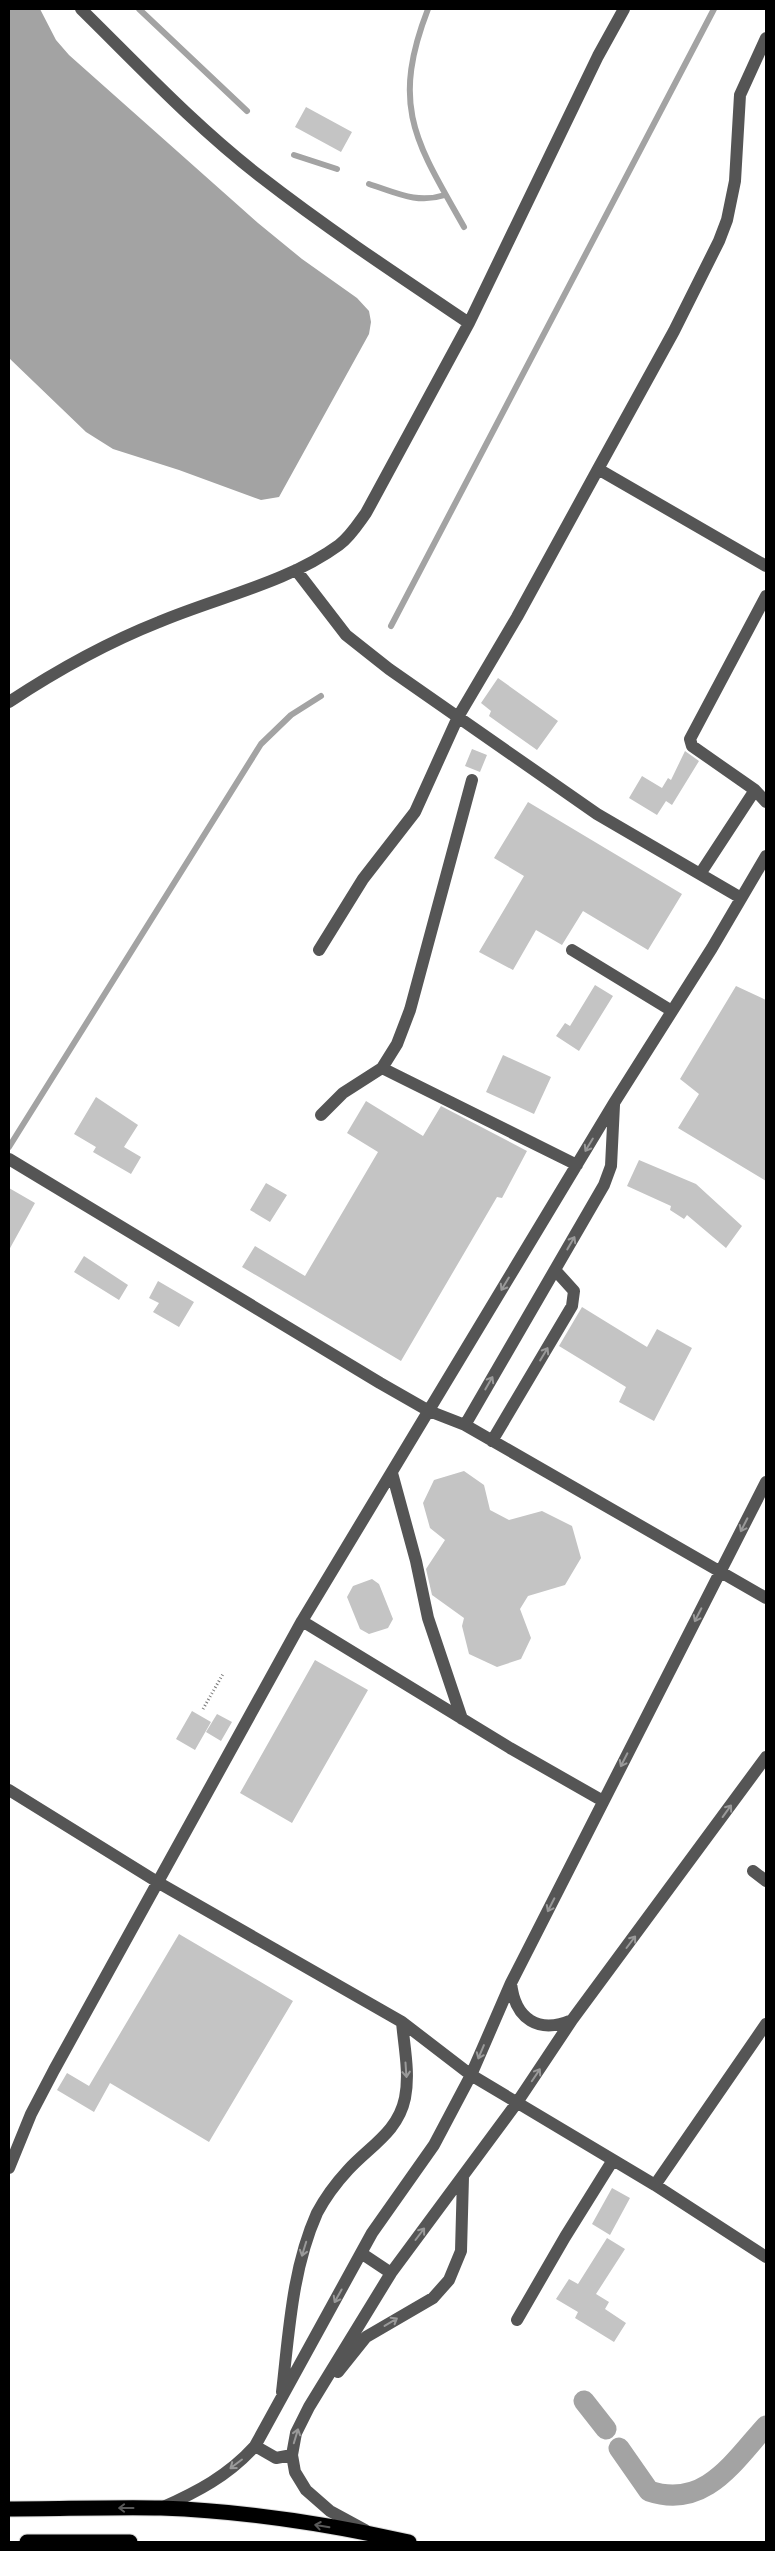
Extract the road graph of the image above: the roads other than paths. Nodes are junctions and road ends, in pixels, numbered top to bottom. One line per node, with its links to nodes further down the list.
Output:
1 (81, 9): 4 (street)
2 (624, 9): 4 (street)
3 (766, 38): 5 (street)
4 (469, 323): 7 (street)
5 (598, 469): 6 (street); 10 (street)
6 (766, 566)
7 (296, 570): 9 (street); 10 (street)
8 (766, 596): 12 (street)
9 (9, 702)
10 (458, 716): 15 (street); 17 (street)
11 (472, 780): 20 (street)
12 (755, 790): 13 (street); 15 (street)
13 (766, 802)
14 (766, 856): 16 (street)
15 (700, 874): 16 (street)
16 (741, 898): 19 (street)
17 (319, 950)
18 (572, 950): 19 (street)
19 (672, 1011): 21 (street)
20 (382, 1068): 22 (street); 24 (street)
21 (614, 1102): 24 (street, one-way to 24); 25 (street, one-way to 21)
22 (321, 1114)
23 (9, 1159): 26 (street)
24 (577, 1165): 26 (street, one-way to 26)
25 (555, 1270): 27 (street, one-way to 25); 28 (street, one-way to 25)
26 (429, 1411): 27 (street); 29 (street)
27 (464, 1426): 28 (street)
28 (492, 1442): 31 (street)
29 (392, 1473): 33 (street); 34 (street)
30 (766, 1482): 31 (street, one-way to 31)
31 (720, 1572): 32 (street); 37 (street, one-way to 37)
32 (766, 1598)
33 (302, 1621): 34 (street); 40 (street)
34 (462, 1719): 37 (street)
35 (766, 1757): 42 (street, one-way to 35)
36 (9, 1790): 40 (street)
37 (603, 1801): 41 (street, one-way to 41)
38 (754, 1871): 39 (street)
39 (766, 1880)
40 (159, 1883): 43 (street); 48 (street)
41 (511, 1984): 42 (street); 45 (street, one-way to 45)
42 (572, 2020): 46 (street, one-way to 42)
43 (402, 2022): 45 (street); 55 (street, one-way to 55)
44 (766, 2024): 50 (street)
45 (471, 2076): 46 (street); 51 (street)
46 (516, 2104): 47 (street); 49 (street)
47 (613, 2160): 50 (street); 54 (street)
48 (9, 2168)
49 (463, 2175): 53 (street, one-way to 49); 56 (street, one-way to 49)
50 (655, 2185): 52 (street)
51 (361, 2253): 53 (street); 55 (street, one-way to 55)
52 (766, 2257)
53 (391, 2273): 56 (street)
54 (517, 2320)
55 (281, 2399): 57 (street)
56 (309, 2407): 58 (street, one-way to 56)
57 (255, 2446): 58 (street); 59 (street, one-way to 59)
58 (292, 2455): 61 (street)
59 (162, 2508): 60 (highway, one-way to 60); 61 (highway, one-way to 59)
60 (9, 2509)
61 (376, 2538): 64 (highway)
62 (27, 2542): 63 (highway)
63 (130, 2542)
64 (409, 2542)

